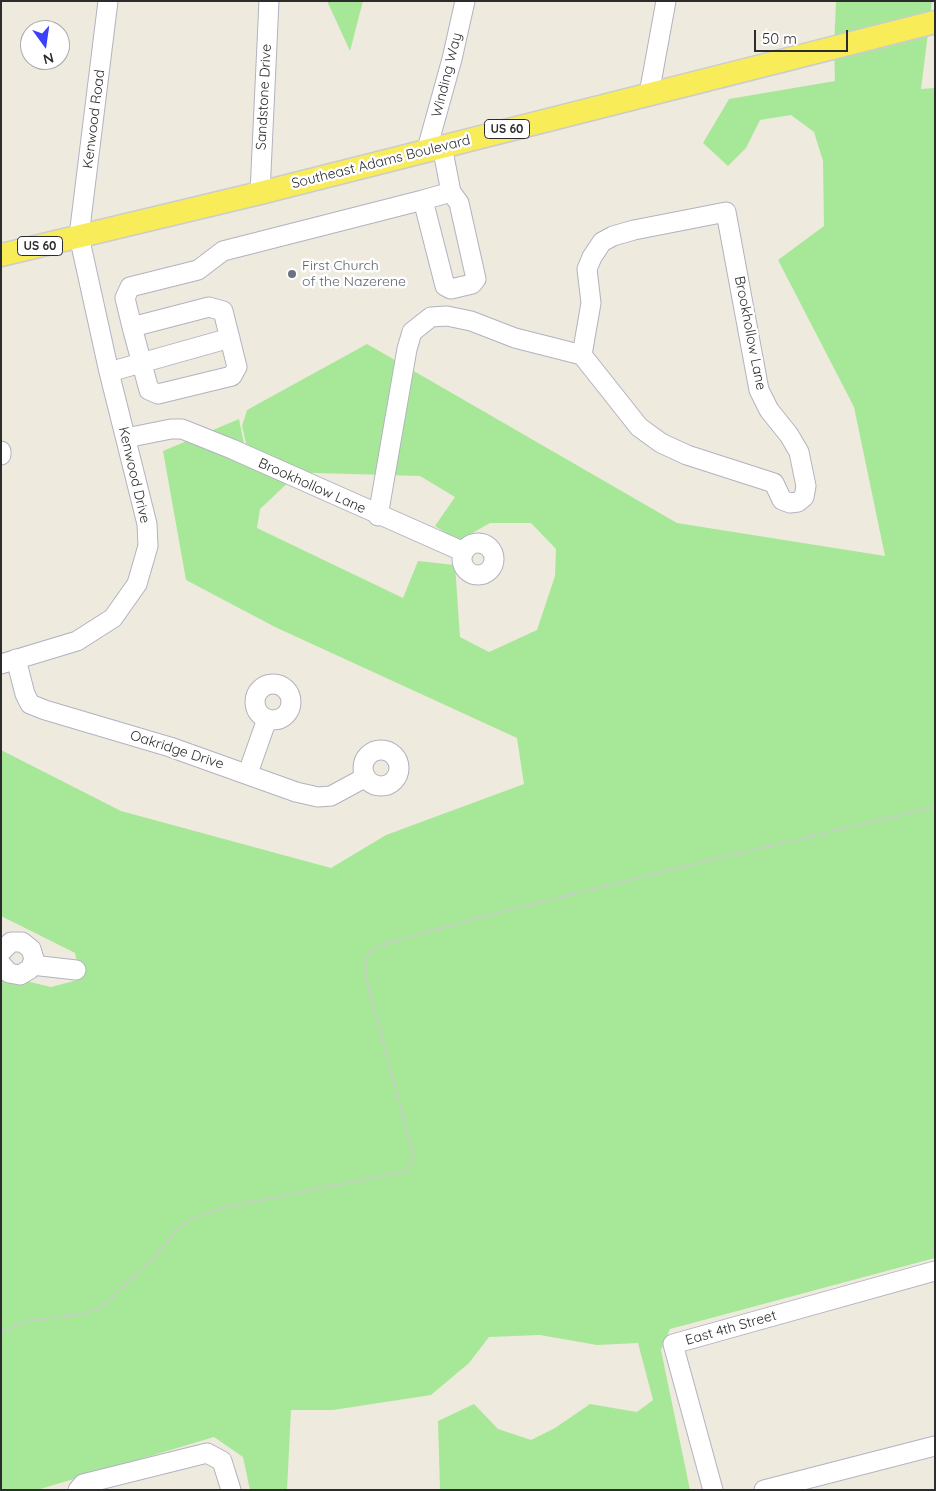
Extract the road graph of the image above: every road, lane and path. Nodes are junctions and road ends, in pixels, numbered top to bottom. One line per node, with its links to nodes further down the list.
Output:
1 (108, 1): 11 (street, Kenwood Road)
2 (269, 1): 9 (street, Sandstone Drive)
3 (465, 1): 7 (street, Winding Way)
4 (666, 1): 6 (street)
5 (935, 22): 6 (main road, Southeast Adams Boulevard / US 60)
6 (649, 94): 7 (main road, Southeast Adams Boulevard / US 60)
7 (434, 148): 8 (street); 9 (main road, Southeast Adams Boulevard / US 60)
8 (451, 192): 10 (street); 10 (street)
9 (260, 193): 11 (main road, Southeast Adams Boulevard / US 60)
10 (423, 200): 13 (street)
11 (79, 236): 12 (main road, Southeast Adams Boulevard / US 60); 17 (street, Kenwood Drive)
12 (1, 255)
13 (132, 327): 14 (street); 16 (street)
14 (230, 338): 16 (street); 16 (street)
15 (582, 355): 21 (street, Brookhollow Lane); 22 (street); 23 (street, Brookhollow Lane)
16 (142, 363): 17 (street)
17 (109, 372): 18 (street, Kenwood Drive)
18 (126, 438): 23 (street, Brookhollow Lane); 25 (street, Kenwood Drive)
19 (1, 451): 20 (street)
20 (1, 455)
21 (802, 469): 22 (street); 22 (street, Brookhollow Lane)
22 (774, 483)
23 (378, 516): 24 (street)
24 (464, 552)
25 (9, 662): 27 (street, Oakridge Drive)
26 (267, 719): 27 (street)
27 (248, 773): 28 (street, Oakridge Drive)
28 (366, 777)
29 (935, 807): 35 (path)
30 (1, 951): 32 (street)
31 (1, 964): 32 (street)
32 (32, 965): 33 (street)
33 (76, 970)
34 (935, 1271): 39 (street, East 4th Street)
35 (1, 1332)
36 (935, 1446): 40 (street)
37 (78, 1490): 38 (street)
38 (232, 1490)
39 (713, 1490)
40 (764, 1490)

